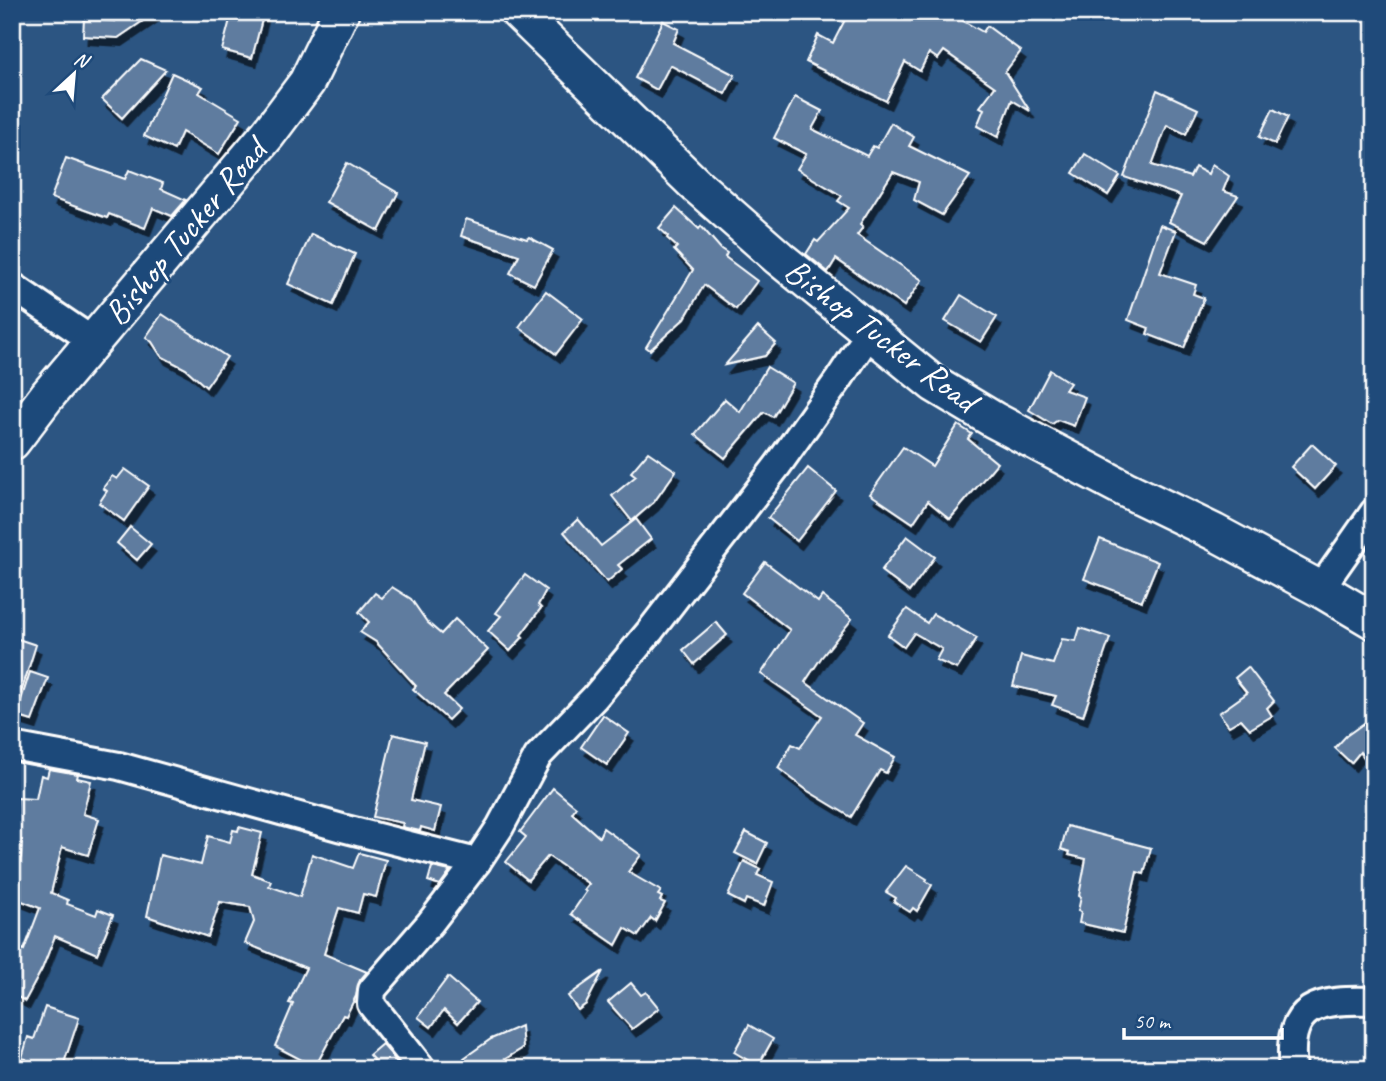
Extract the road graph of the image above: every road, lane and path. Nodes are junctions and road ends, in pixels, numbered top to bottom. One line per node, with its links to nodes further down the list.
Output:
1 (341, 12): 5 (main road, Bishop Tucker Road)
2 (518, 12): 4 (main road, Bishop Tucker Road)
3 (12, 286): 5 (street)
4 (870, 332): 8 (main road, Bishop Tucker Road); 11 (street)
5 (93, 341): 6 (main road, Bishop Tucker Road)
6 (12, 442)
7 (1374, 512): 8 (street)
8 (1320, 589): 9 (main road, Bishop Tucker Road)
9 (1374, 621)
10 (12, 746): 11 (street)
11 (477, 862): 13 (street)
12 (1374, 1001): 14 (street)
13 (422, 1069)
14 (1293, 1069)

